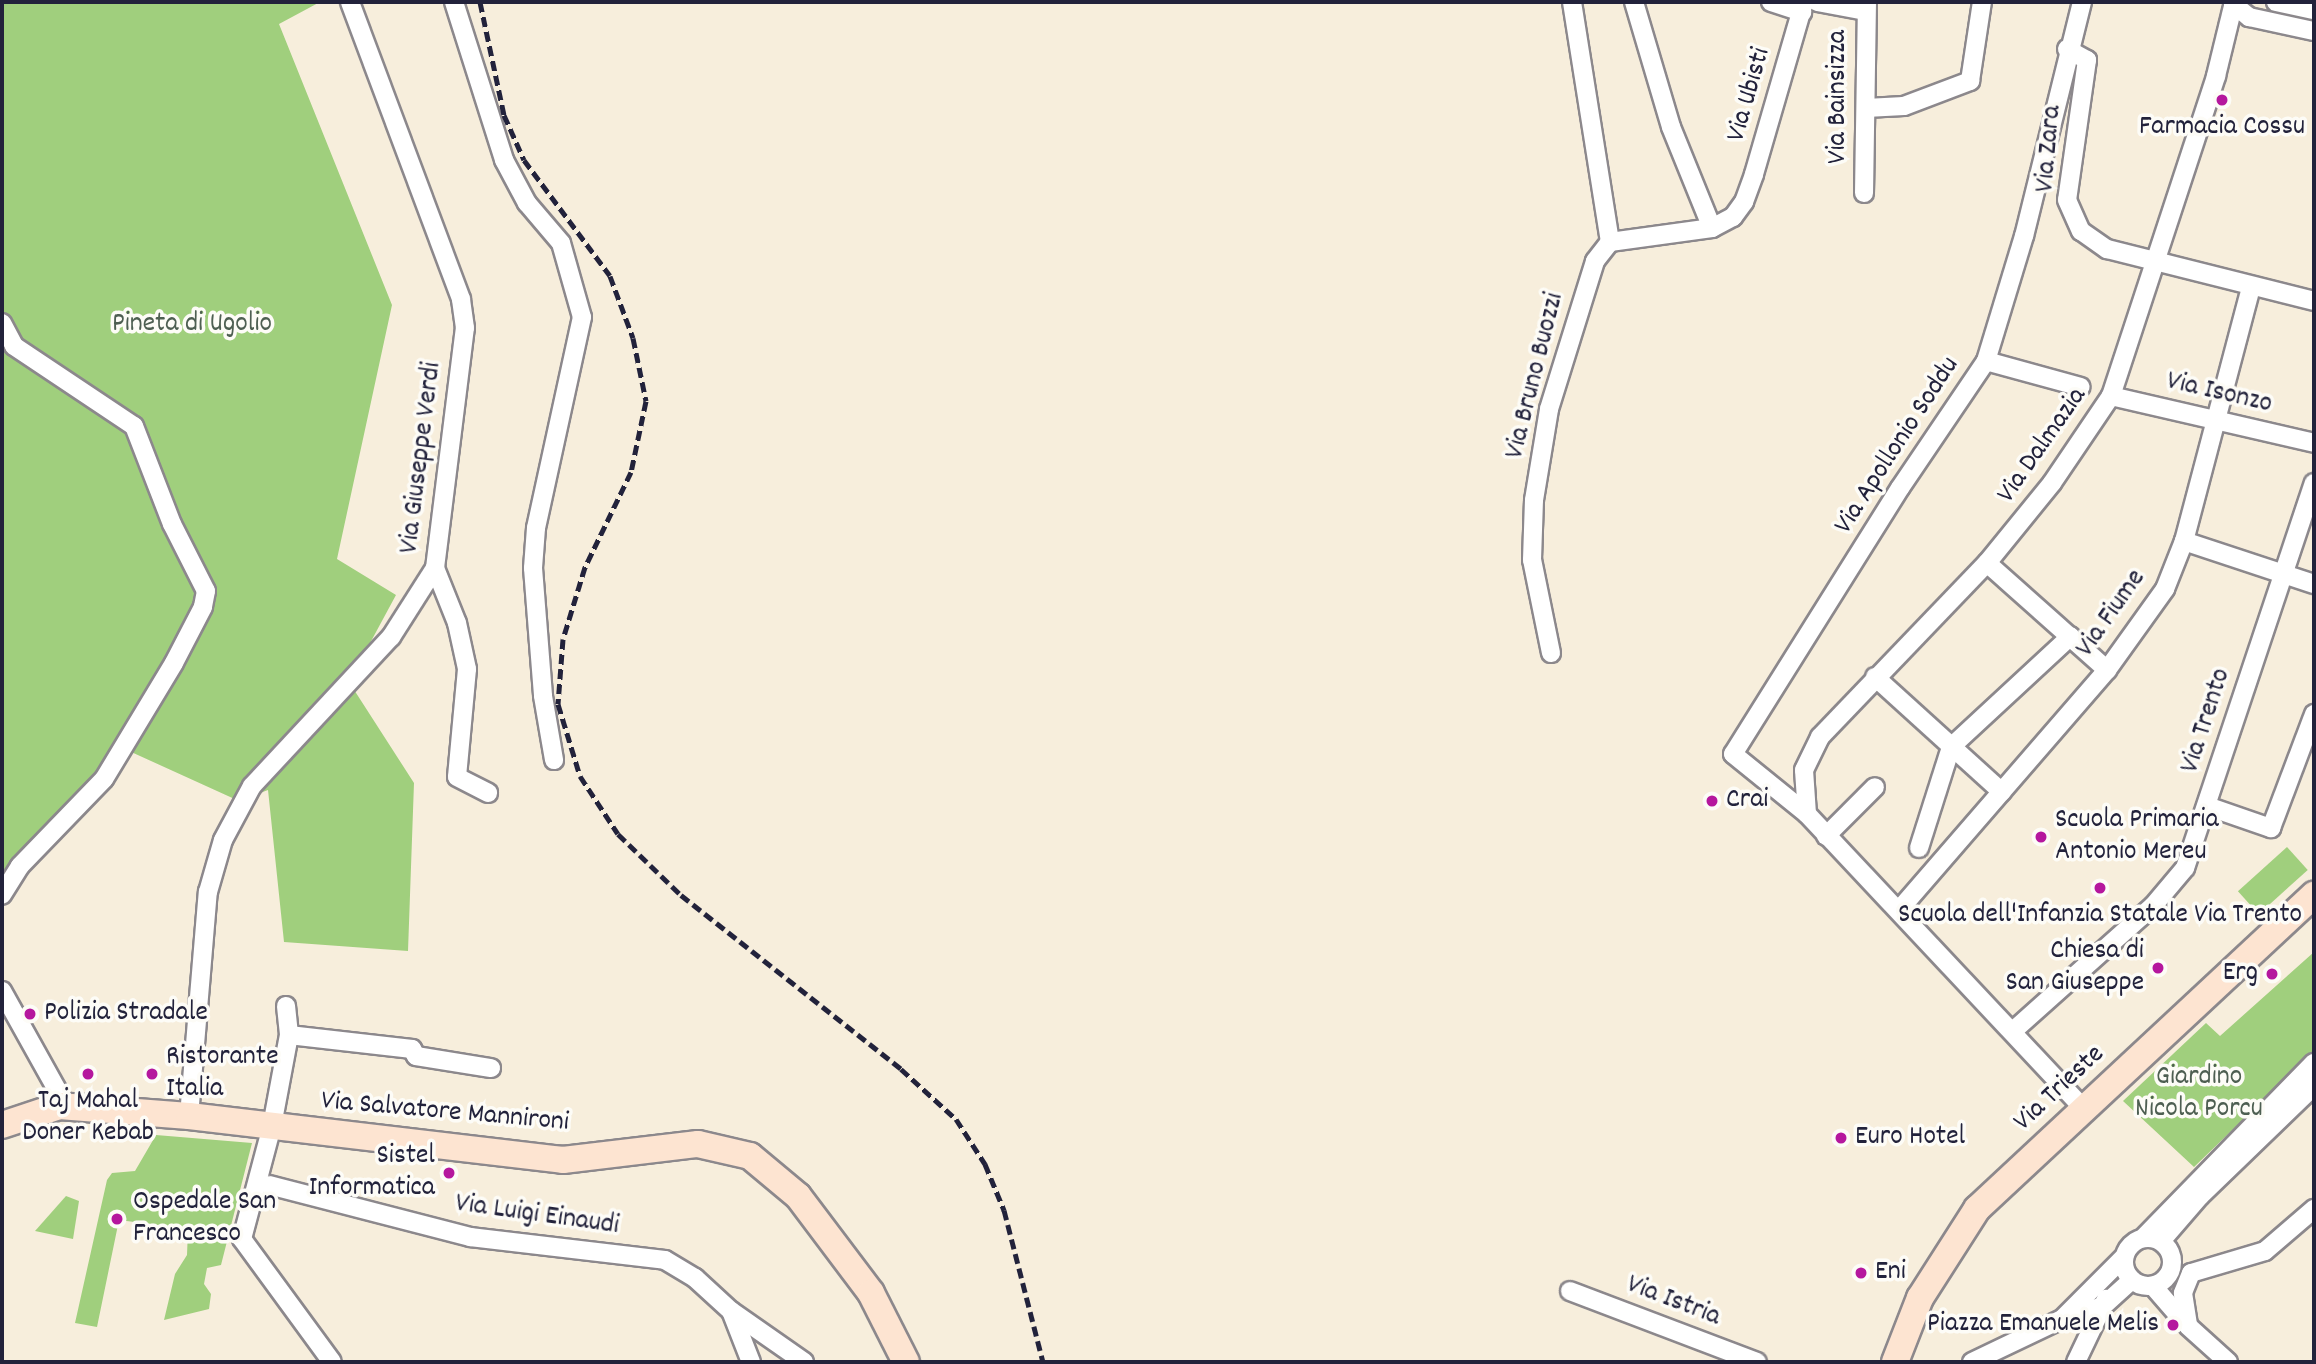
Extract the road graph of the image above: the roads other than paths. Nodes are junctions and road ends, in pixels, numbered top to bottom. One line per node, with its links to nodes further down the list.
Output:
1 (350, 2): 31 (street, Via Giuseppe Verdi)
2 (454, 2): 40 (street)
3 (1572, 2): 18 (street)
4 (1634, 2): 17 (street)
5 (1771, 2): 10 (street)
6 (1982, 2): 15 (street)
7 (2081, 2): 14 (street)
8 (2276, 2): 12 (street)
9 (2236, 3): 13 (street); 19 (street, Via Dalmazia)
10 (1807, 5): 11 (street); 17 (street, Via Ubisti)
11 (1866, 6): 15 (street, Via Bainsizza)
12 (2312, 10): 13 (street)
13 (2311, 30)
14 (2067, 49): 19 (street, Via Zara); 23 (street, Via Apollonio Soddu)
15 (1866, 108): 16 (street, Via Bainsizza)
16 (1864, 193)
17 (1712, 228): 18 (street)
18 (1609, 242): 35 (street, Via Bruno Buozzi)
19 (2158, 259): 20 (street); 25 (street, Via Dalmazia)
20 (2251, 286): 21 (street); 26 (street, Via Fiume)
21 (2314, 301)
22 (2, 323): 48 (street)
23 (1986, 361): 24 (street); 45 (street, Via Apollonio Soddu)
24 (2081, 387)
25 (2111, 396): 26 (street, Via Isonzo); 30 (street, Via Dalmazia)
26 (2215, 421): 27 (street, Via Isonzo); 29 (street, Via Fiume)
27 (2314, 443)
28 (2314, 484): 32 (street, Via Trento)
29 (2184, 541): 32 (street); 36 (street, Via Fiume)
30 (1987, 564): 34 (street); 37 (street, Via Dalmazia)
31 (435, 568): 43 (street); 60 (street, Via Giuseppe Verdi)
32 (2281, 572): 33 (street); 44 (street, Via Trento)
33 (2314, 584)
34 (2071, 636): 36 (street); 39 (street)
35 (1551, 653)
36 (2107, 670): 42 (street, Via Fiume)
37 (1875, 677): 39 (street); 45 (street, Via Dalmazia)
38 (2314, 714): 44 (street)
39 (1951, 747): 42 (street); 47 (street)
40 (554, 760)
41 (1875, 787): 46 (street)
42 (2002, 792): 50 (street, Via Fiume)
43 (488, 793)
44 (2207, 806): 53 (street, Via Trento)
45 (1807, 814): 46 (street)
46 (1826, 836): 50 (street)
47 (1920, 848)
48 (2, 895)
49 (2314, 895): 59 (street, Via Trieste)
50 (1900, 909): 53 (street)
51 (2, 991): 58 (street)
52 (286, 1006): 54 (street)
53 (2013, 1031): 59 (street)
54 (289, 1035): 56 (street); 62 (street)
55 (2314, 1063): 65 (street)
56 (491, 1068)
57 (2314, 1086): 67 (street)
58 (60, 1106): 60 (street, Via Salvatore Mannironi); 61 (street, Via Salvatore Mannironi)
59 (2085, 1110): 82 (street, Via Trieste)
60 (189, 1116): 62 (street, Via Salvatore Mannironi)
61 (2, 1125)
62 (278, 1127): 63 (street); 66 (street); 80 (street, Via Salvatore Mannironi)
63 (269, 1185): 66 (street); 74 (street, Via Luigi Einaudi)
64 (2314, 1209): 70 (street)
65 (2143, 1238): 67 (street); 69 (street)
66 (242, 1239): 77 (street)
67 (2161, 1241): 68 (street)
68 (2172, 1257): 70 (street); 71 (street)
69 (2126, 1268): 71 (street); 73 (street); 75 (street)
70 (2191, 1273): 76 (street)
71 (2153, 1286): 76 (street)
72 (1570, 1291): 81 (street, Via Istria)
73 (2103, 1306): 75 (street); 84 (street)
74 (731, 1311): 78 (street, Via Luigi Einaudi); 79 (street)
75 (2062, 1319): 83 (street)
76 (2188, 1326): 85 (street)
77 (332, 1362)
78 (751, 1362)
79 (804, 1362)
80 (906, 1362)
81 (1757, 1362)
82 (1895, 1362)
83 (1972, 1362)
84 (2076, 1362)
85 (2228, 1362)

